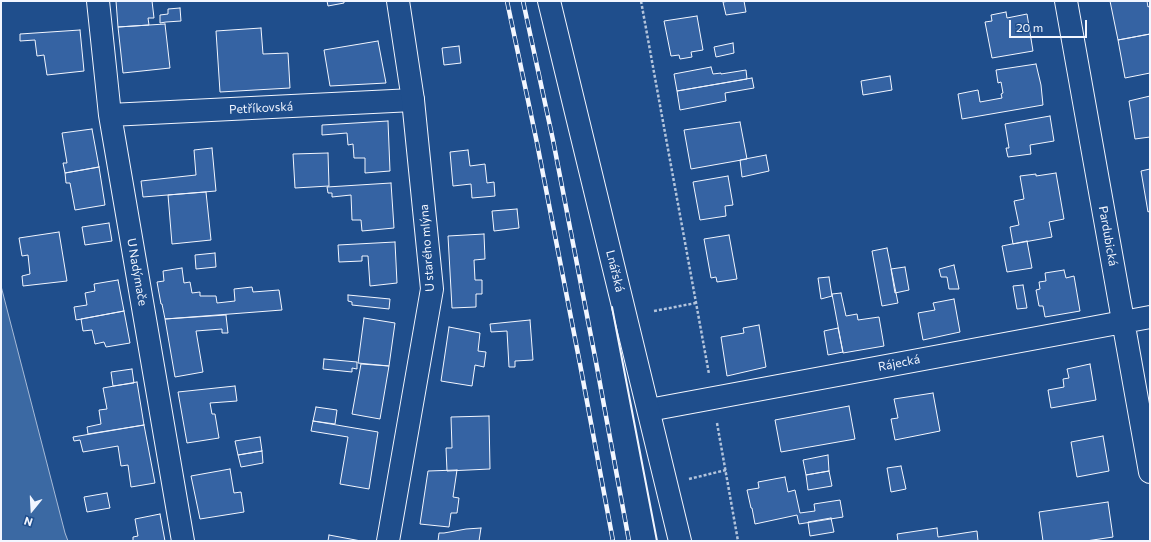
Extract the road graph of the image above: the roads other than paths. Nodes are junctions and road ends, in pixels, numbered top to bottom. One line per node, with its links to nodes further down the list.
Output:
1 (98, 1): 6 (street, U Nadýmače)
2 (398, 1): 5 (street, U starého mlýna)
3 (549, 1): 9 (street, Lnářská)
4 (1066, 1): 8 (street, Pardubická)
5 (413, 100): 6 (street, Petříkovská); 12 (street, U starého mlýna)
6 (110, 115): 11 (street, U Nadýmače)
7 (1150, 317): 8 (street, Rájecká)
8 (1123, 321): 9 (street, Rájecká); 10 (street, Pardubická)
9 (649, 410): 13 (street, Lnářská)
10 (1150, 472)
11 (183, 541)
12 (388, 541)
13 (680, 541)

